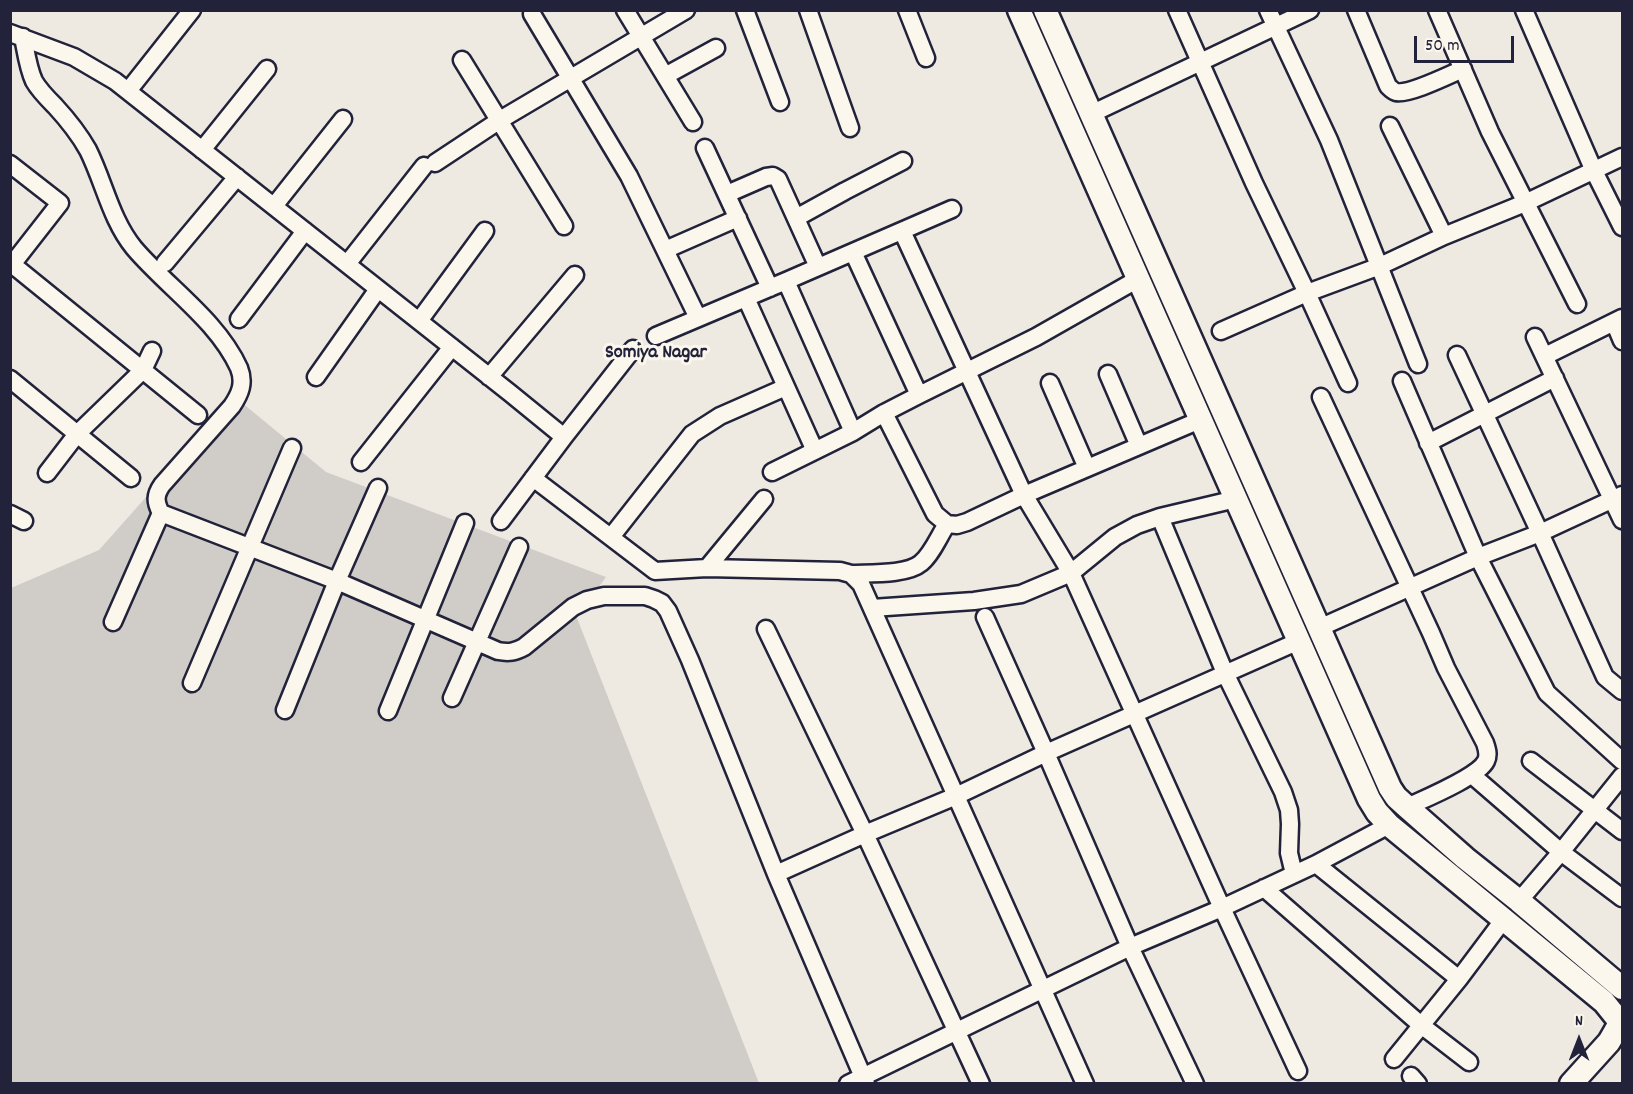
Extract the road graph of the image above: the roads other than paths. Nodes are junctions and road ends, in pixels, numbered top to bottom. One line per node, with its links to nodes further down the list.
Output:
1 (192, 10): 26 (street)
2 (625, 10): 17 (street)
3 (686, 10): 17 (street)
4 (745, 10): 27 (street)
5 (808, 10): 33 (street)
6 (907, 10): 19 (street)
7 (1019, 10): 61 (main road)
8 (1045, 10): 28 (main road)
9 (1177, 10): 21 (street)
10 (1310, 10): 15 (street)
11 (1356, 10): 23 (street)
12 (1437, 10): 23 (street)
13 (1524, 10): 39 (street)
14 (532, 14): 25 (street)
15 (1272, 18): 21 (street); 58 (street)
16 (17, 35): 26 (street); 117 (street)
17 (641, 36): 24 (street); 25 (street)
18 (716, 48): 24 (street)
19 (926, 58)
20 (462, 60): 30 (street)
21 (1201, 62): 28 (street); 65 (street)
22 (267, 69): 35 (street)
23 (1462, 69): 42 (street)
24 (665, 76): 31 (street)
25 (570, 78): 30 (street); 53 (street)
26 (128, 91): 35 (street)
27 (780, 102)
28 (1091, 114): 137 (main road)
29 (343, 119): 43 (street)
30 (500, 120): 47 (street); 56 (street)
31 (693, 122)
32 (1390, 126): 52 (street)
33 (850, 129)
34 (705, 148): 41 (street)
35 (202, 150): 40 (street)
36 (1623, 157): 39 (street)
37 (903, 161): 46 (street)
38 (10, 164): 57 (street)
39 (1594, 171): 42 (street); 48 (street)
40 (237, 177): 43 (street); 55 (street)
41 (727, 194): 45 (street); 46 (street)
42 (1525, 202): 52 (street); 67 (street)
43 (274, 206): 49 (street)
44 (952, 209): 51 (street)
45 (738, 218): 53 (street); 63 (street)
46 (796, 218): 59 (street)
47 (564, 226)
48 (1623, 227)
49 (305, 231): 56 (street); 69 (street)
50 (485, 231): 71 (street)
51 (902, 231): 54 (street); 83 (street)
52 (1444, 236): 58 (street)
53 (665, 250): 68 (street)
54 (853, 252): 59 (street); 93 (street)
55 (165, 263)
56 (347, 264): 64 (street)
57 (12, 266): 82 (street)
58 (1380, 266): 65 (street); 81 (street)
59 (818, 267): 62 (street)
60 (575, 275): 86 (street)
61 (1138, 279): 83 (street); 98 (main road)
62 (786, 281): 63 (street); 99 (street)
63 (770, 288): 66 (street)
64 (378, 289): 71 (street); 85 (street)
65 (1307, 293): 72 (street); 90 (street)
66 (746, 298): 68 (street); 92 (street)
67 (1577, 304)
68 (699, 318): 73 (street)
69 (239, 319)
70 (1618, 320): 75 (street); 80 (street)
71 (419, 321): 76 (street)
72 (1221, 331)
73 (656, 336)
74 (1535, 337): 80 (street)
75 (1623, 341)
76 (452, 347): 86 (street); 106 (street)
77 (633, 349): 101 (street)
78 (152, 351): 82 (street)
79 (1457, 355): 97 (street)
80 (1545, 356): 87 (street)
81 (1418, 364)
82 (143, 370): 96 (street); 100 (street)
83 (967, 372): 93 (street); 113 (street)
84 (1108, 374): 103 (street)
85 (316, 377)
86 (489, 377): 101 (street)
87 (1555, 378): 97 (street); 114 (street)
88 (1402, 381): 102 (street)
89 (12, 382): 100 (street)
90 (1348, 382)
91 (1050, 383): 107 (street)
92 (786, 387): 105 (street); 124 (street)
93 (919, 395): 95 (street)
94 (1321, 398): 132 (street)
95 (884, 413): 99 (street); 122 (street)
96 (198, 415)
97 (1485, 415): 102 (street); 123 (street)
98 (1200, 420): 103 (street); 115 (main road)
99 (853, 432): 105 (street)
100 (77, 434): 109 (street); 110 (street)
101 (564, 437): 111 (street)
102 (1428, 443): 127 (street)
103 (1139, 446): 107 (street)
104 (292, 448): 126 (street)
105 (815, 451): 108 (street)
106 (361, 462)
107 (1087, 468): 113 (street)
108 (772, 472)
109 (47, 473)
110 (130, 478)
111 (533, 478): 120 (street); 124 (street)
112 (378, 488): 131 (street)
113 (1024, 495): 122 (street); 129 (street)
114 (1618, 497): 119 (street); 123 (street)
115 (1236, 499): 118 (street); 140 (main road)
116 (764, 500): 128 (street)
117 (161, 513): 126 (street); 136 (street)
118 (1160, 517): 129 (street); 141 (street)
119 (1623, 520)
120 (501, 521)
121 (465, 523): 135 (street)
122 (947, 524): 130 (street)
123 (1540, 533): 127 (street); 143 (street)
124 (611, 537): 128 (street)
125 (519, 547): 139 (street)
126 (250, 548): 131 (street); 142 (street)
127 (1478, 557): 132 (street); 150 (street)
128 (707, 568): 130 (street)
129 (1071, 573): 133 (street); 147 (street)
130 (851, 574): 133 (street)
131 (337, 581): 135 (street); 145 (street)
132 (1410, 588): 137 (street); 151 (street)
133 (872, 608): 153 (street)
134 (985, 617): 148 (street)
135 (426, 620): 139 (street); 146 (street)
136 (113, 622)
137 (1319, 628): 154 (main road)
138 (766, 629): 158 (street)
139 (476, 640): 144 (street); 161 (street)
140 (1299, 641): 141 (street); 156 (main road)
141 (1225, 673): 147 (street); 162 (street)
142 (192, 684)
143 (1623, 691)
144 (452, 698)
145 (285, 710)
146 (388, 711)
147 (1134, 714): 148 (street); 166 (street)
148 (1046, 753): 153 (street); 168 (street)
149 (1531, 761): 155 (street)
150 (1623, 761)
151 (1472, 775): 154 (street); 159 (street)
152 (1623, 776): 155 (street)
153 (956, 795): 158 (street); 170 (street)
154 (1407, 807): 165 (main road)
155 (1595, 810): 157 (street); 159 (street)
156 (1389, 825): 160 (street); 167 (main road)
157 (1623, 831)
158 (865, 834): 161 (street); 174 (street)
159 (1561, 852): 164 (street); 165 (street)
160 (1316, 864): 162 (street); 169 (street)
161 (776, 873): 178 (street)
162 (1294, 874): 163 (street)
163 (1264, 888): 166 (street); 172 (street)
164 (1623, 898)
165 (1519, 901): 171 (main road)
166 (1222, 908): 168 (street); 177 (street)
167 (1504, 919): 169 (street); 173 (main road)
168 (1130, 947): 170 (street); 181 (street)
169 (1460, 979): 172 (street)
170 (1042, 989): 174 (street); 180 (street)
171 (1623, 990): 173 (main road)
172 (1422, 1025): 175 (street); 176 (street)
173 (1618, 1027): 182 (main road)
174 (957, 1031): 178 (street); 179 (street)
175 (1394, 1059)
176 (1469, 1062)
177 (1298, 1071)
178 (859, 1081)
179 (981, 1083)
180 (1085, 1083)
181 (1195, 1083)
182 (1572, 1083)

